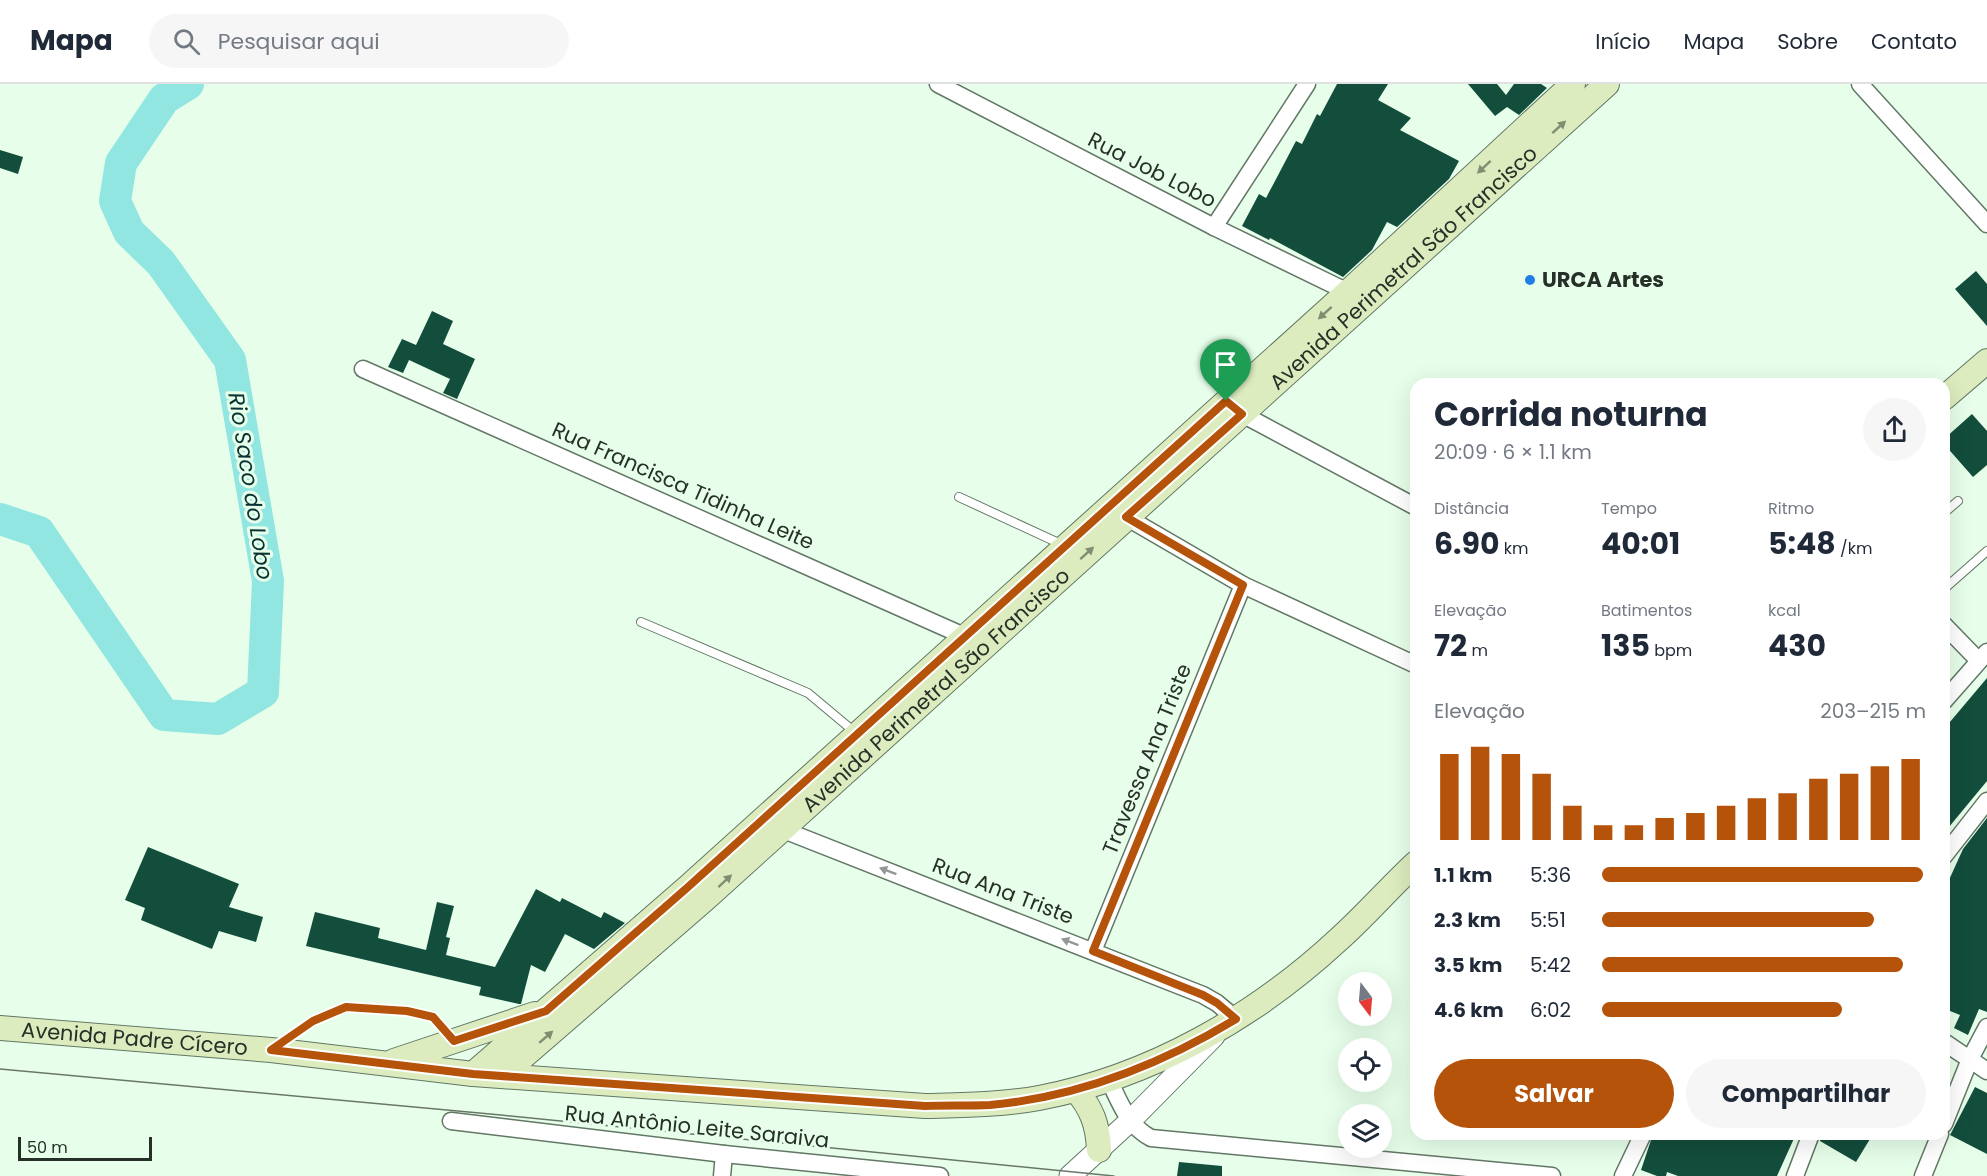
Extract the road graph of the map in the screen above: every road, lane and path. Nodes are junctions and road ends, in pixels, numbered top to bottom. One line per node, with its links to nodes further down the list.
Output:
1 (938, 84): 6 (street, Rua Job Lobo)
2 (1307, 84): 6 (street)
3 (1860, 84): 5 (street)
4 (1585, 88): 7 (main road, Avenida Perimetral São Francisco, one-way to 7); 11 (main road, Avenida Perimetral São Francisco, one-way to 4)
5 (1987, 224)
6 (1214, 227): 7 (street, Rua Job Lobo)
7 (1348, 292): 11 (main road, Avenida Perimetral São Francisco, one-way to 11)
8 (1987, 361): 10 (main road)
9 (363, 369): 23 (street, Rua Francisca Tidinha Leite)
10 (1950, 393)
11 (1234, 407): 14 (street); 16 (main road, Avenida Perimetral São Francisco); 17 (main road, Avenida Perimetral São Francisco)
12 (959, 497): 17 (lane)
13 (1958, 501): 15 (lane)
14 (1410, 504)
15 (1950, 508)
16 (1126, 517): 20 (street); 23 (main road, Avenida Perimetral São Francisco, one-way to 16)
17 (1066, 546): 23 (main road, Avenida Perimetral São Francisco)
18 (1987, 551): 19 (lane)
19 (1950, 584)
20 (1243, 585): 25 (street); 33 (street, Travessa Ana Triste)
21 (641, 621): 27 (lane)
22 (1950, 630): 24 (street)
23 (975, 641): 27 (main road, Avenida Perimetral São Francisco); 29 (main road, Avenida Perimetral São Francisco)
24 (1983, 656): 26 (street)
25 (1410, 662)
26 (1950, 694)
27 (857, 734): 32 (main road, Avenida Perimetral São Francisco)
28 (1987, 801): 30 (street)
29 (782, 829): 32 (main road, Avenida Perimetral São Francisco, one-way to 29); 33 (street, Rua Ana Triste, one-way to 29)
30 (1950, 848)
31 (1410, 869): 35 (main road, Avenida Padre Cícero)
32 (696, 894): 34 (main road, Avenida Perimetral São Francisco); 45 (main road, Avenida Perimetral São Francisco, one-way to 32)
33 (1093, 951): 35 (street, Rua Ana Triste)
34 (546, 1011): 38 (main road); 44 (main road, Avenida Perimetral São Francisco)
35 (1229, 1023): 46 (main road, Avenida Padre Cícero); 50 (street)
36 (1987, 1027): 41 (street)
37 (0, 1028): 40 (main road, Avenida Padre Cícero)
38 (454, 1041): 40 (lane); 42 (main road)
39 (1950, 1046): 41 (street)
40 (271, 1050): 42 (main road, Avenida Padre Cícero)
41 (1970, 1059): 43 (street); 48 (street)
42 (386, 1064): 44 (main road, Avenida Padre Cícero)
43 (1987, 1071)
44 (473, 1074): 45 (main road, Avenida Padre Cícero)
45 (502, 1076): 47 (main road, Avenida Padre Cícero)
46 (1109, 1080): 47 (main road, Avenida Padre Cícero); 50 (street)
47 (1076, 1090): 54 (main road)
48 (1950, 1109)
49 (450, 1121): 55 (street, Rua Antônio Leite Saraiva)
50 (1130, 1121): 54 (street); 59 (street)
51 (1640, 1140): 60 (street)
52 (1809, 1140): 61 (street)
53 (1938, 1140): 62 (street)
54 (1099, 1150): 58 (street)
55 (724, 1154): 56 (street); 57 (street, Rua Antônio Leite Saraiva)
56 (722, 1176)
57 (940, 1176)
58 (1070, 1176)
59 (1552, 1176)
60 (1623, 1176)
61 (1795, 1176)
62 (1923, 1176)

